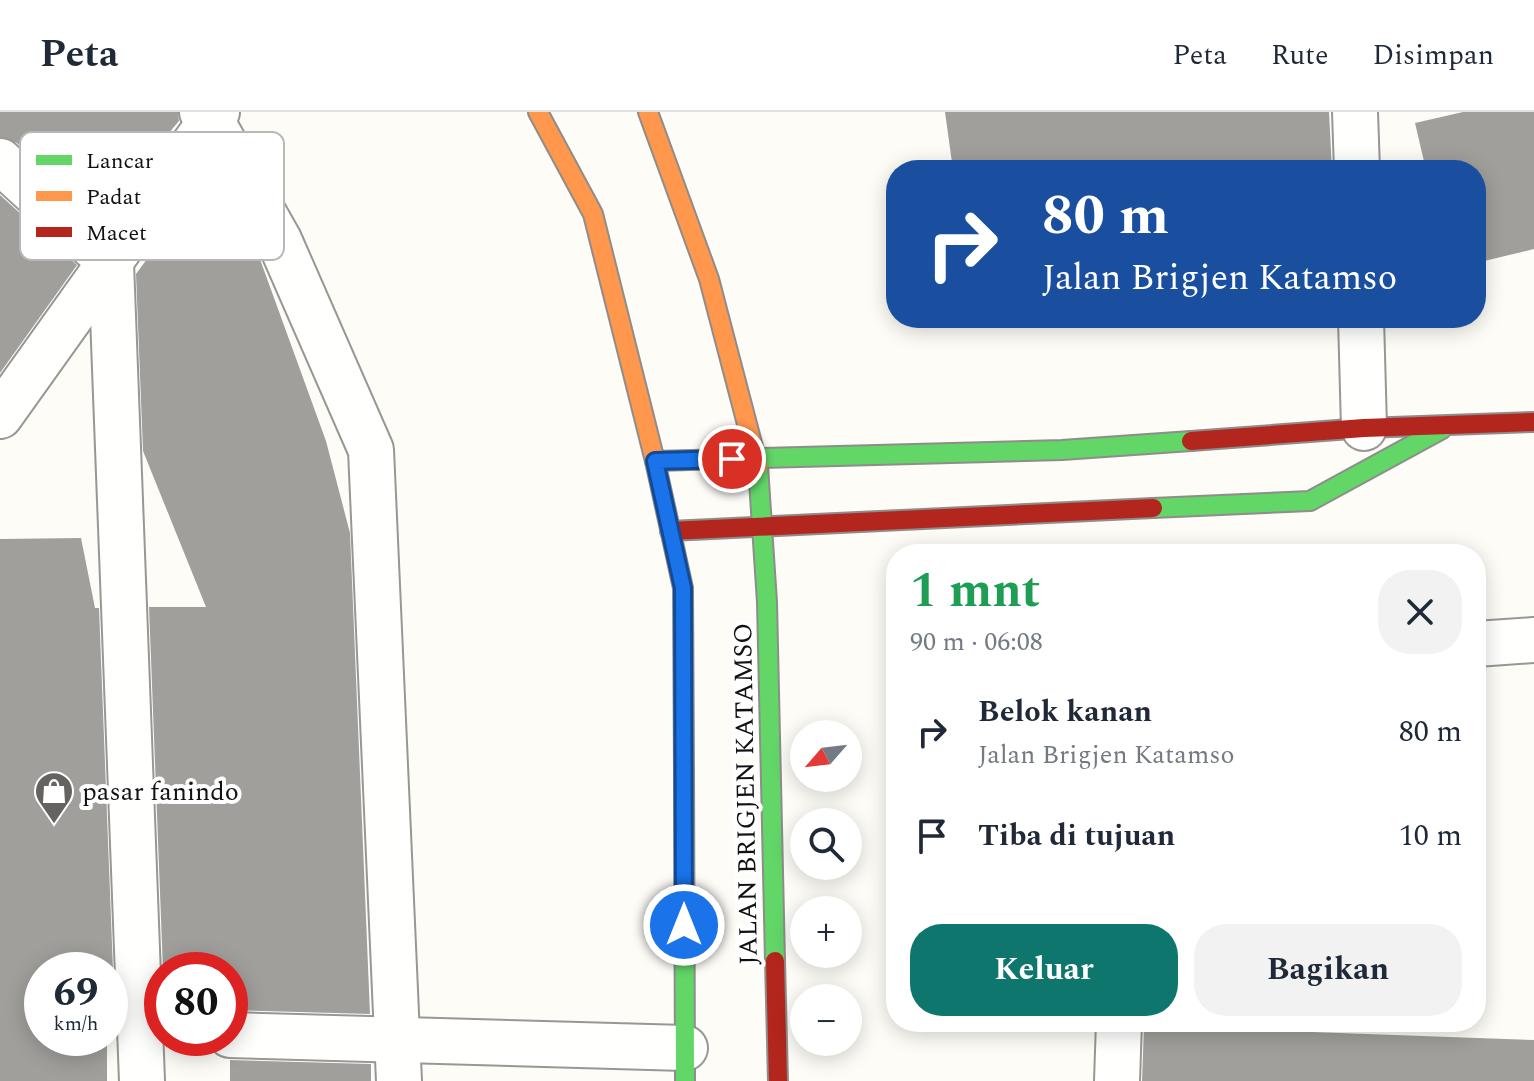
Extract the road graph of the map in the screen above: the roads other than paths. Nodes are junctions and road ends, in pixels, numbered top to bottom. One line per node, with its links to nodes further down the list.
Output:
1 (538, 112): 19 (main road)
2 (648, 112): 18 (main road, JALAN BRIGJEN KATAMSO)
3 (1355, 112): 6 (street)
4 (210, 115): 5 (street)
5 (199, 132)
6 (1357, 160)
7 (0, 161): 8 (street)
8 (20, 179)
9 (284, 251): 28 (street)
10 (108, 260): 12 (street)
11 (113, 260): 12 (street)
12 (111, 263): 14 (street); 24 (street)
13 (1361, 328): 17 (street)
14 (0, 416)
15 (1534, 422): 16 (main road)
16 (1451, 425): 17 (main road); 20 (main road)
17 (1364, 428): 18 (main road)
18 (758, 458): 19 (main road); 20 (main road, JALAN BRIGJEN KATAMSO)
19 (655, 461): 21 (main road)
20 (761, 525): 21 (main road); 31 (main road, JALAN BRIGJEN KATAMSO)
21 (670, 531): 29 (main road)
22 (1534, 640): 23 (street)
23 (1486, 643)
24 (147, 952)
25 (1119, 1032): 32 (street)
26 (248, 1038): 28 (street)
27 (147, 1056): 30 (street)
28 (398, 1060): 29 (street)
29 (685, 1064)
30 (142, 1081)
31 (778, 1081)
32 (1117, 1081)

